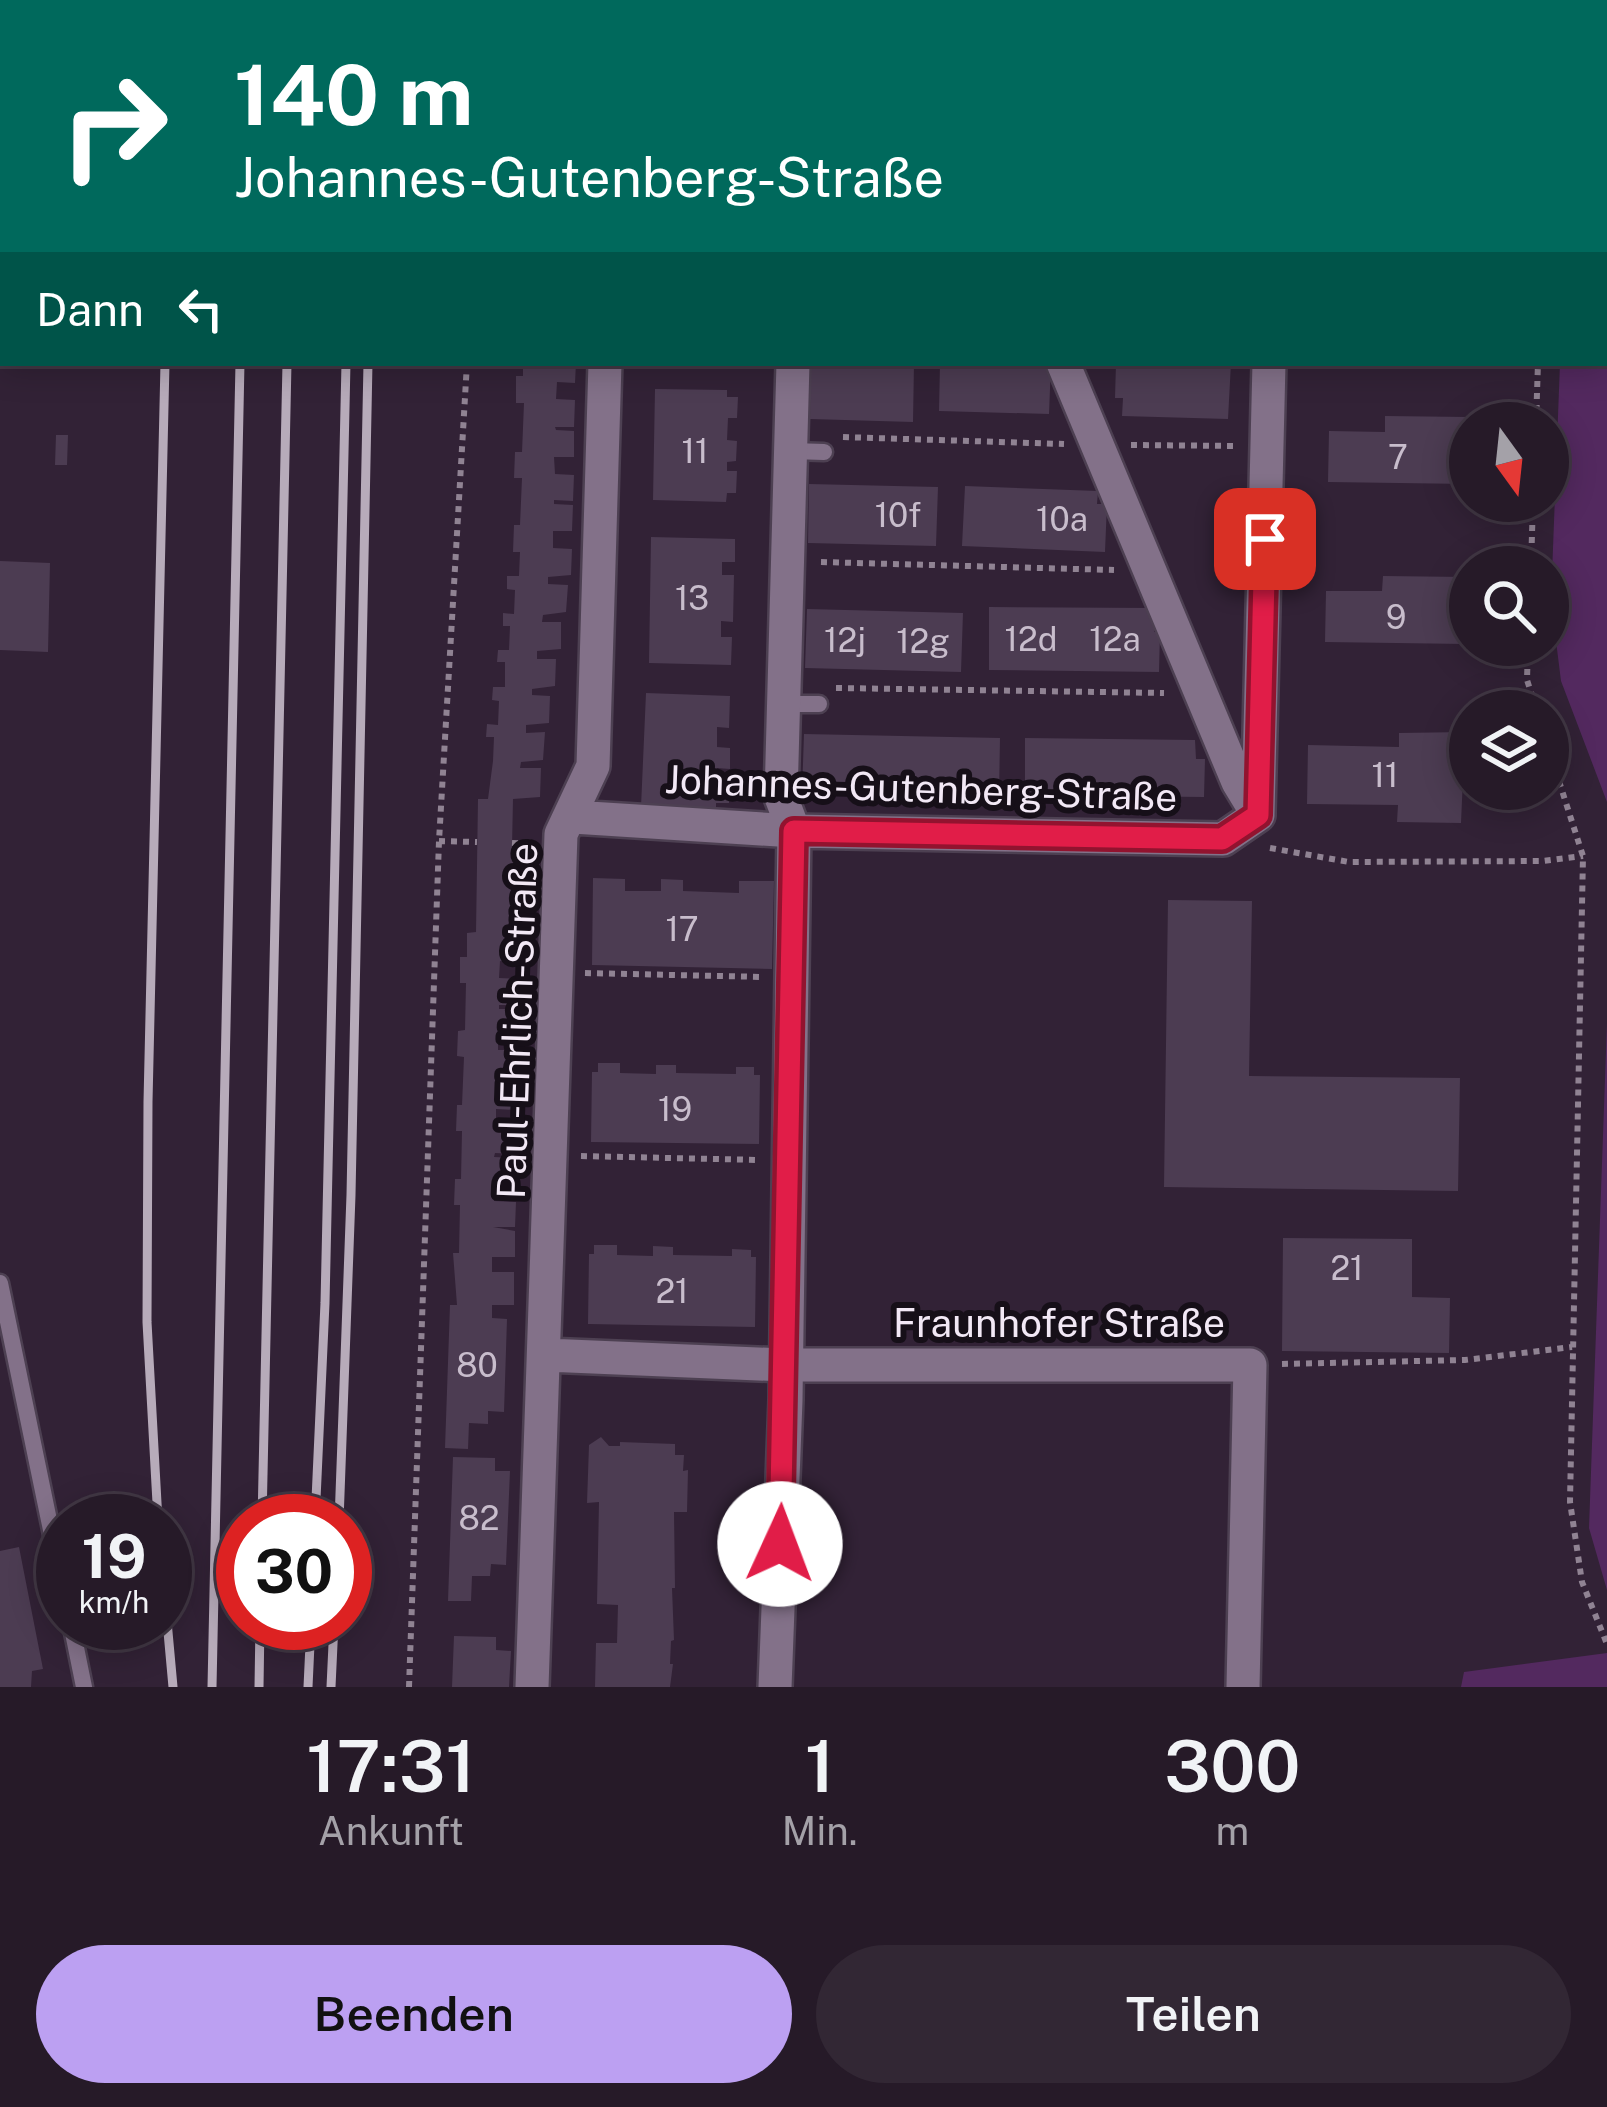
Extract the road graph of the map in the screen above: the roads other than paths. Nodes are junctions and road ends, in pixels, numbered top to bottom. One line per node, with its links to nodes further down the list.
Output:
1 (605, 366): 8 (street, Paul-Ehrlich-Straße)
2 (794, 366): 5 (street)
3 (1064, 366): 7 (street, Johannes-Gutenberg-Straße)
4 (1269, 366): 7 (street)
5 (783, 704): 6 (lane); 9 (street)
6 (819, 704)
7 (1258, 815): 9 (street, Johannes-Gutenberg-Straße)
8 (573, 817): 9 (street, Johannes-Gutenberg-Straße); 11 (street, Paul-Ehrlich-Straße)
9 (794, 831): 12 (street)
10 (0, 1283): 13 (lane)
11 (546, 1355): 12 (street, Fraunhofer Straße); 16 (street, Paul-Ehrlich-Straße)
12 (784, 1365): 17 (street); 18 (street, Fraunhofer Straße)
13 (44, 1494)
14 (76, 1650): 15 (lane)
15 (84, 1687)
16 (532, 1687)
17 (775, 1687)
18 (1243, 1687)

